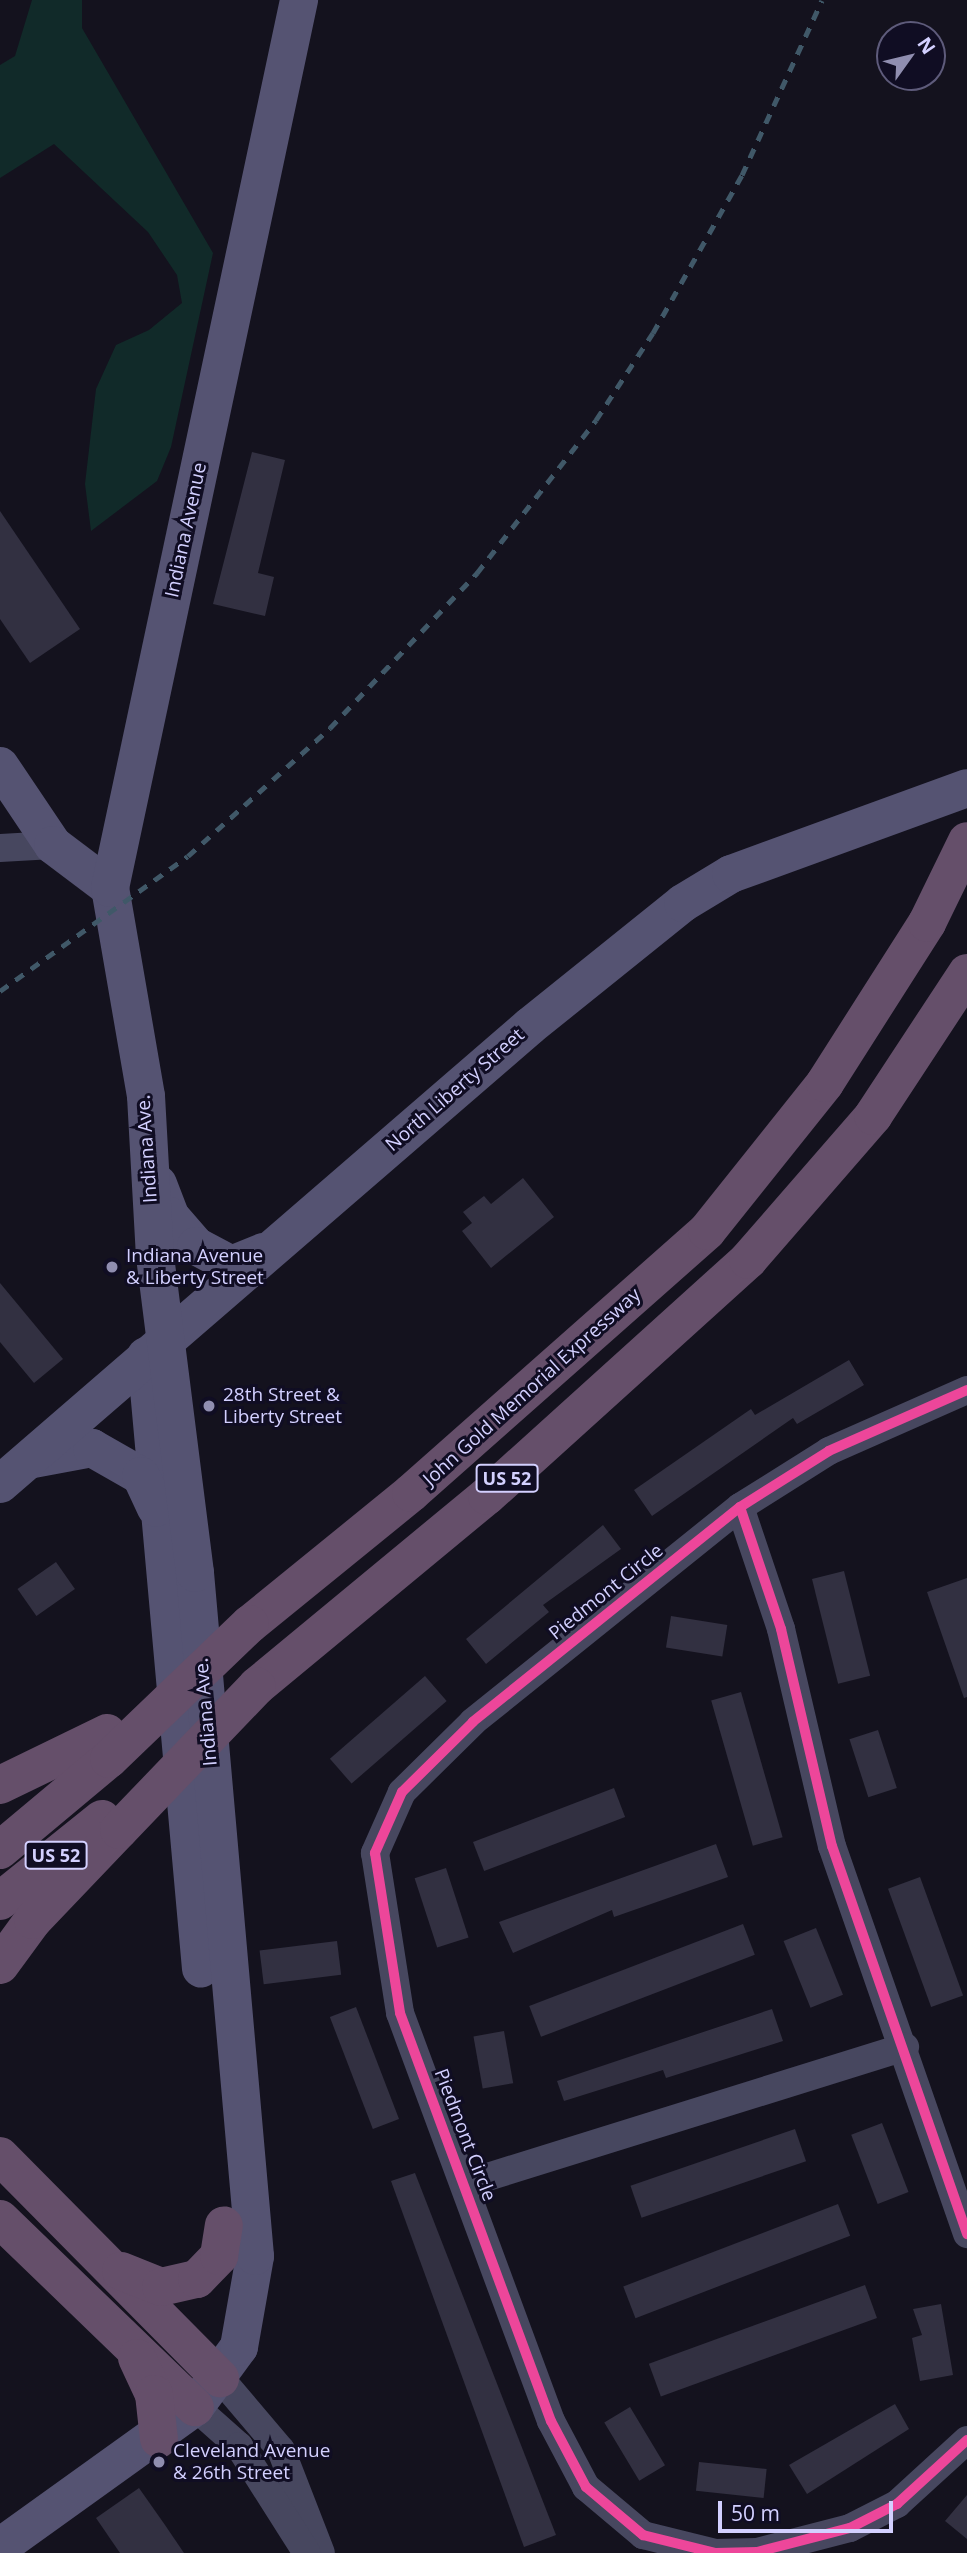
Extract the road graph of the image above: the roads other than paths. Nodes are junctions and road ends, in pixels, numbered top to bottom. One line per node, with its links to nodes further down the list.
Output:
1 (299, 0): 7 (main road, Indiana Avenue)
2 (0, 766): 5 (main road)
3 (967, 788): 11 (main road, North Liberty Street)
4 (967, 841): 17 (highway, John Gold Memorial Expressway / US 52, bridge)
5 (53, 845): 6 (street); 7 (main road)
6 (0, 848)
7 (110, 888): 9 (main road, Indiana Avenue)
8 (967, 973): 19 (highway, US 52, bridge)
9 (136, 1062): 10 (main road, Indiana Ave.); 12 (main road, Indiana Ave.)
10 (150, 1156): 11 (main road); 12 (main road, Indiana Ave.)
11 (280, 1241): 12 (main road, North Liberty Street)
12 (155, 1349): 14 (main road, North Liberty Street); 16 (main road, Indiana Ave.); 31 (main road, Indiana Ave.)
13 (967, 1390): 15 (street, Piedmont Circle)
14 (12, 1474): 16 (main road)
15 (740, 1507): 23 (street); 25 (street, Piedmont Circle)
16 (160, 1524): 27 (main road, Indiana Ave.)
17 (108, 1746): 18 (highway); 20 (highway, US 52)
18 (0, 1785)
19 (116, 1820): 21 (highway, US 52); 22 (highway)
20 (0, 1850)
21 (0, 1901)
22 (0, 1965)
23 (905, 2047): 25 (street, Piedmont Circle); 28 (street)
24 (0, 2156): 29 (highway)
25 (465, 2185): 34 (street, Piedmont Circle)
26 (0, 2219): 30 (highway)
27 (224, 2225): 29 (highway); 31 (main road, Indiana Ave.)
28 (967, 2234)
29 (115, 2268): 31 (highway)
30 (117, 2332): 32 (highway); 33 (highway)
31 (220, 2378): 32 (main road, Indiana Ave.); 37 (street)
32 (195, 2407): 33 (main road, Indiana Ave.); 36 (street)
33 (159, 2439): 35 (main road, Indiana Ave.)
34 (967, 2440)
35 (0, 2547)
36 (307, 2553)
37 (321, 2553)

